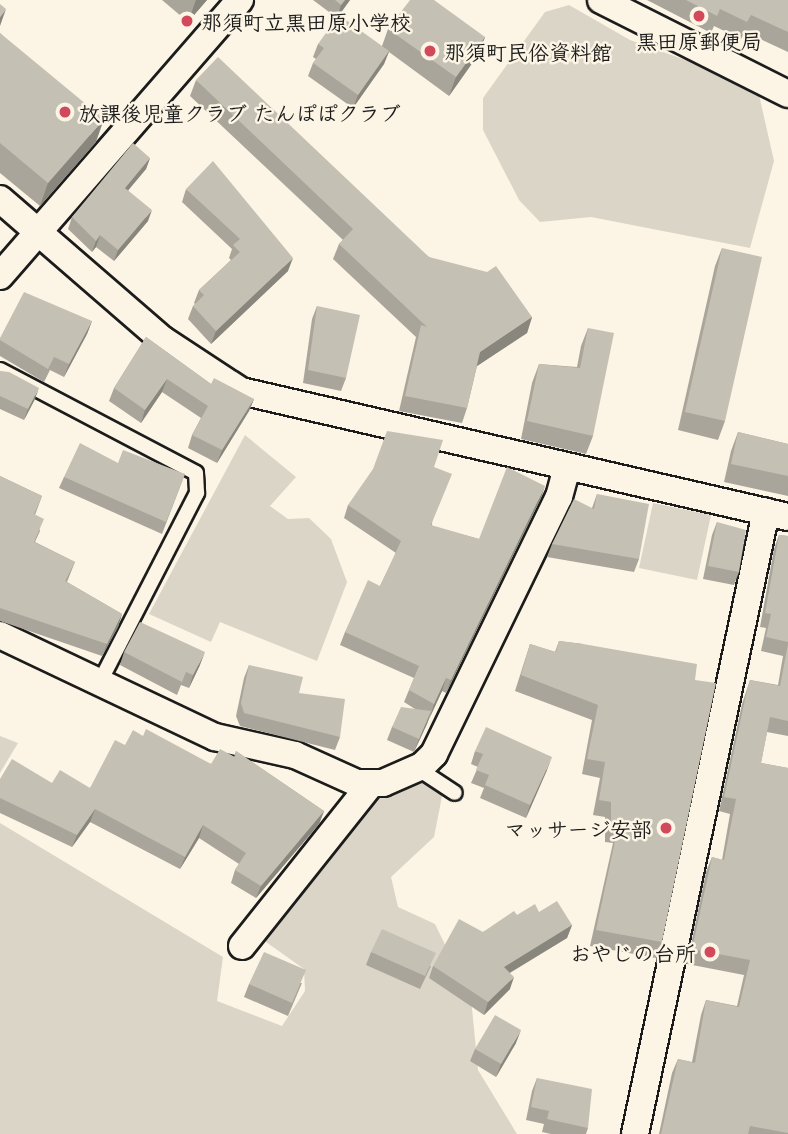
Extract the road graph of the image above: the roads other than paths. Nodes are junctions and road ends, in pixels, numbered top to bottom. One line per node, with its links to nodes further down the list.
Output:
1 (240, 0): 5 (street)
2 (601, 0): 3 (street)
3 (788, 94)
4 (0, 199): 5 (street)
5 (39, 233): 6 (street); 8 (street)
6 (0, 276)
7 (0, 370): 11 (lane)
8 (567, 467): 9 (street); 12 (street)
9 (777, 515): 16 (street)
10 (0, 635): 11 (street)
11 (102, 678): 13 (street)
12 (417, 768): 13 (street); 14 (lane)
13 (371, 785): 15 (street)
14 (455, 793)
15 (242, 946)
16 (635, 1134)

